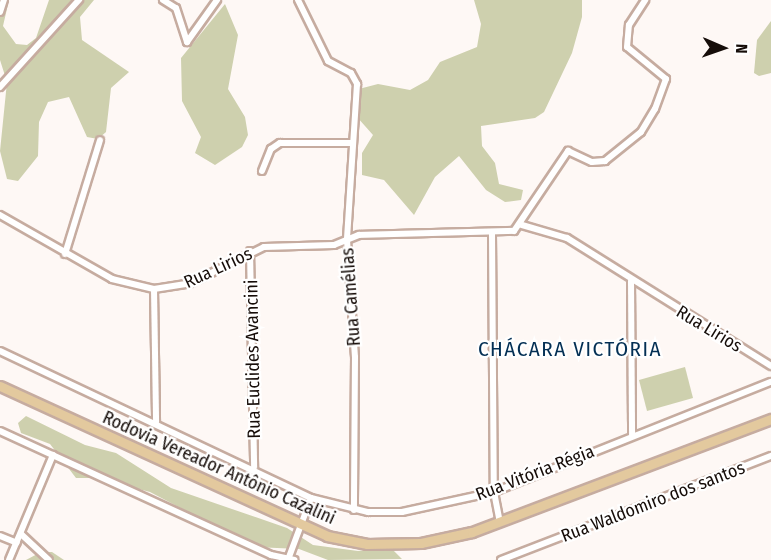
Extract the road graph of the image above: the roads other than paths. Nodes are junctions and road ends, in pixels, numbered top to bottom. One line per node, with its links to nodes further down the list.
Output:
1 (4, 0): 7 (street)
2 (79, 0): 8 (street)
3 (163, 0): 4 (street)
4 (217, 0)
5 (298, 0): 10 (street, Rua Camélias)
6 (645, 0): 13 (street)
7 (0, 12)
8 (0, 87)
9 (100, 140): 17 (street)
10 (351, 143): 11 (street); 15 (street, Rua Camélias)
11 (262, 171)
12 (0, 215): 17 (street, Rua Lirios)
13 (522, 225): 14 (street, Rua Lirios); 18 (street, Rua Lirios)
14 (492, 234): 15 (street, Rua Lirios); 31 (street)
15 (347, 240): 16 (street, Rua Lirios); 33 (street, Rua Camélias)
16 (250, 251): 19 (street, Rua Lirios); 30 (street, Rua Euclides Avancini)
17 (65, 254): 19 (street, Rua Lirios)
18 (631, 281): 21 (street, Rua Lirios); 27 (street)
19 (154, 289): 25 (street)
20 (0, 351): 25 (street, Rua Vitória Régia)
21 (771, 366)
22 (771, 382): 27 (street, Rua Vitória Régia)
23 (0, 386): 35 (main road, Rodovia Vereador Antônio Cazalini)
24 (771, 419): 34 (main road, Rodovia Vereador Antônio Cazalini)
25 (156, 422): 30 (street, Rua Vitória Régia)
26 (0, 431): 28 (street)
27 (632, 435): 31 (street, Rua Vitória Régia)
28 (53, 455): 36 (street); 39 (street)
29 (771, 456): 42 (street, Rua Waldomiro dos santos)
30 (254, 466): 32 (street, Rua Vitória Régia)
31 (494, 492): 33 (street, Rua Vitória Régia); 34 (street)
32 (311, 498): 33 (street, Rua Vitória Régia); 35 (street)
33 (354, 510)
34 (500, 522): 35 (main road, Rodovia Vereador Antônio Cazalini)
35 (298, 523): 39 (street)
36 (21, 534): 38 (street); 41 (street)
37 (0, 536): 38 (street)
38 (17, 543): 40 (street)
39 (292, 559)
40 (9, 560)
41 (49, 560)
42 (501, 560)

